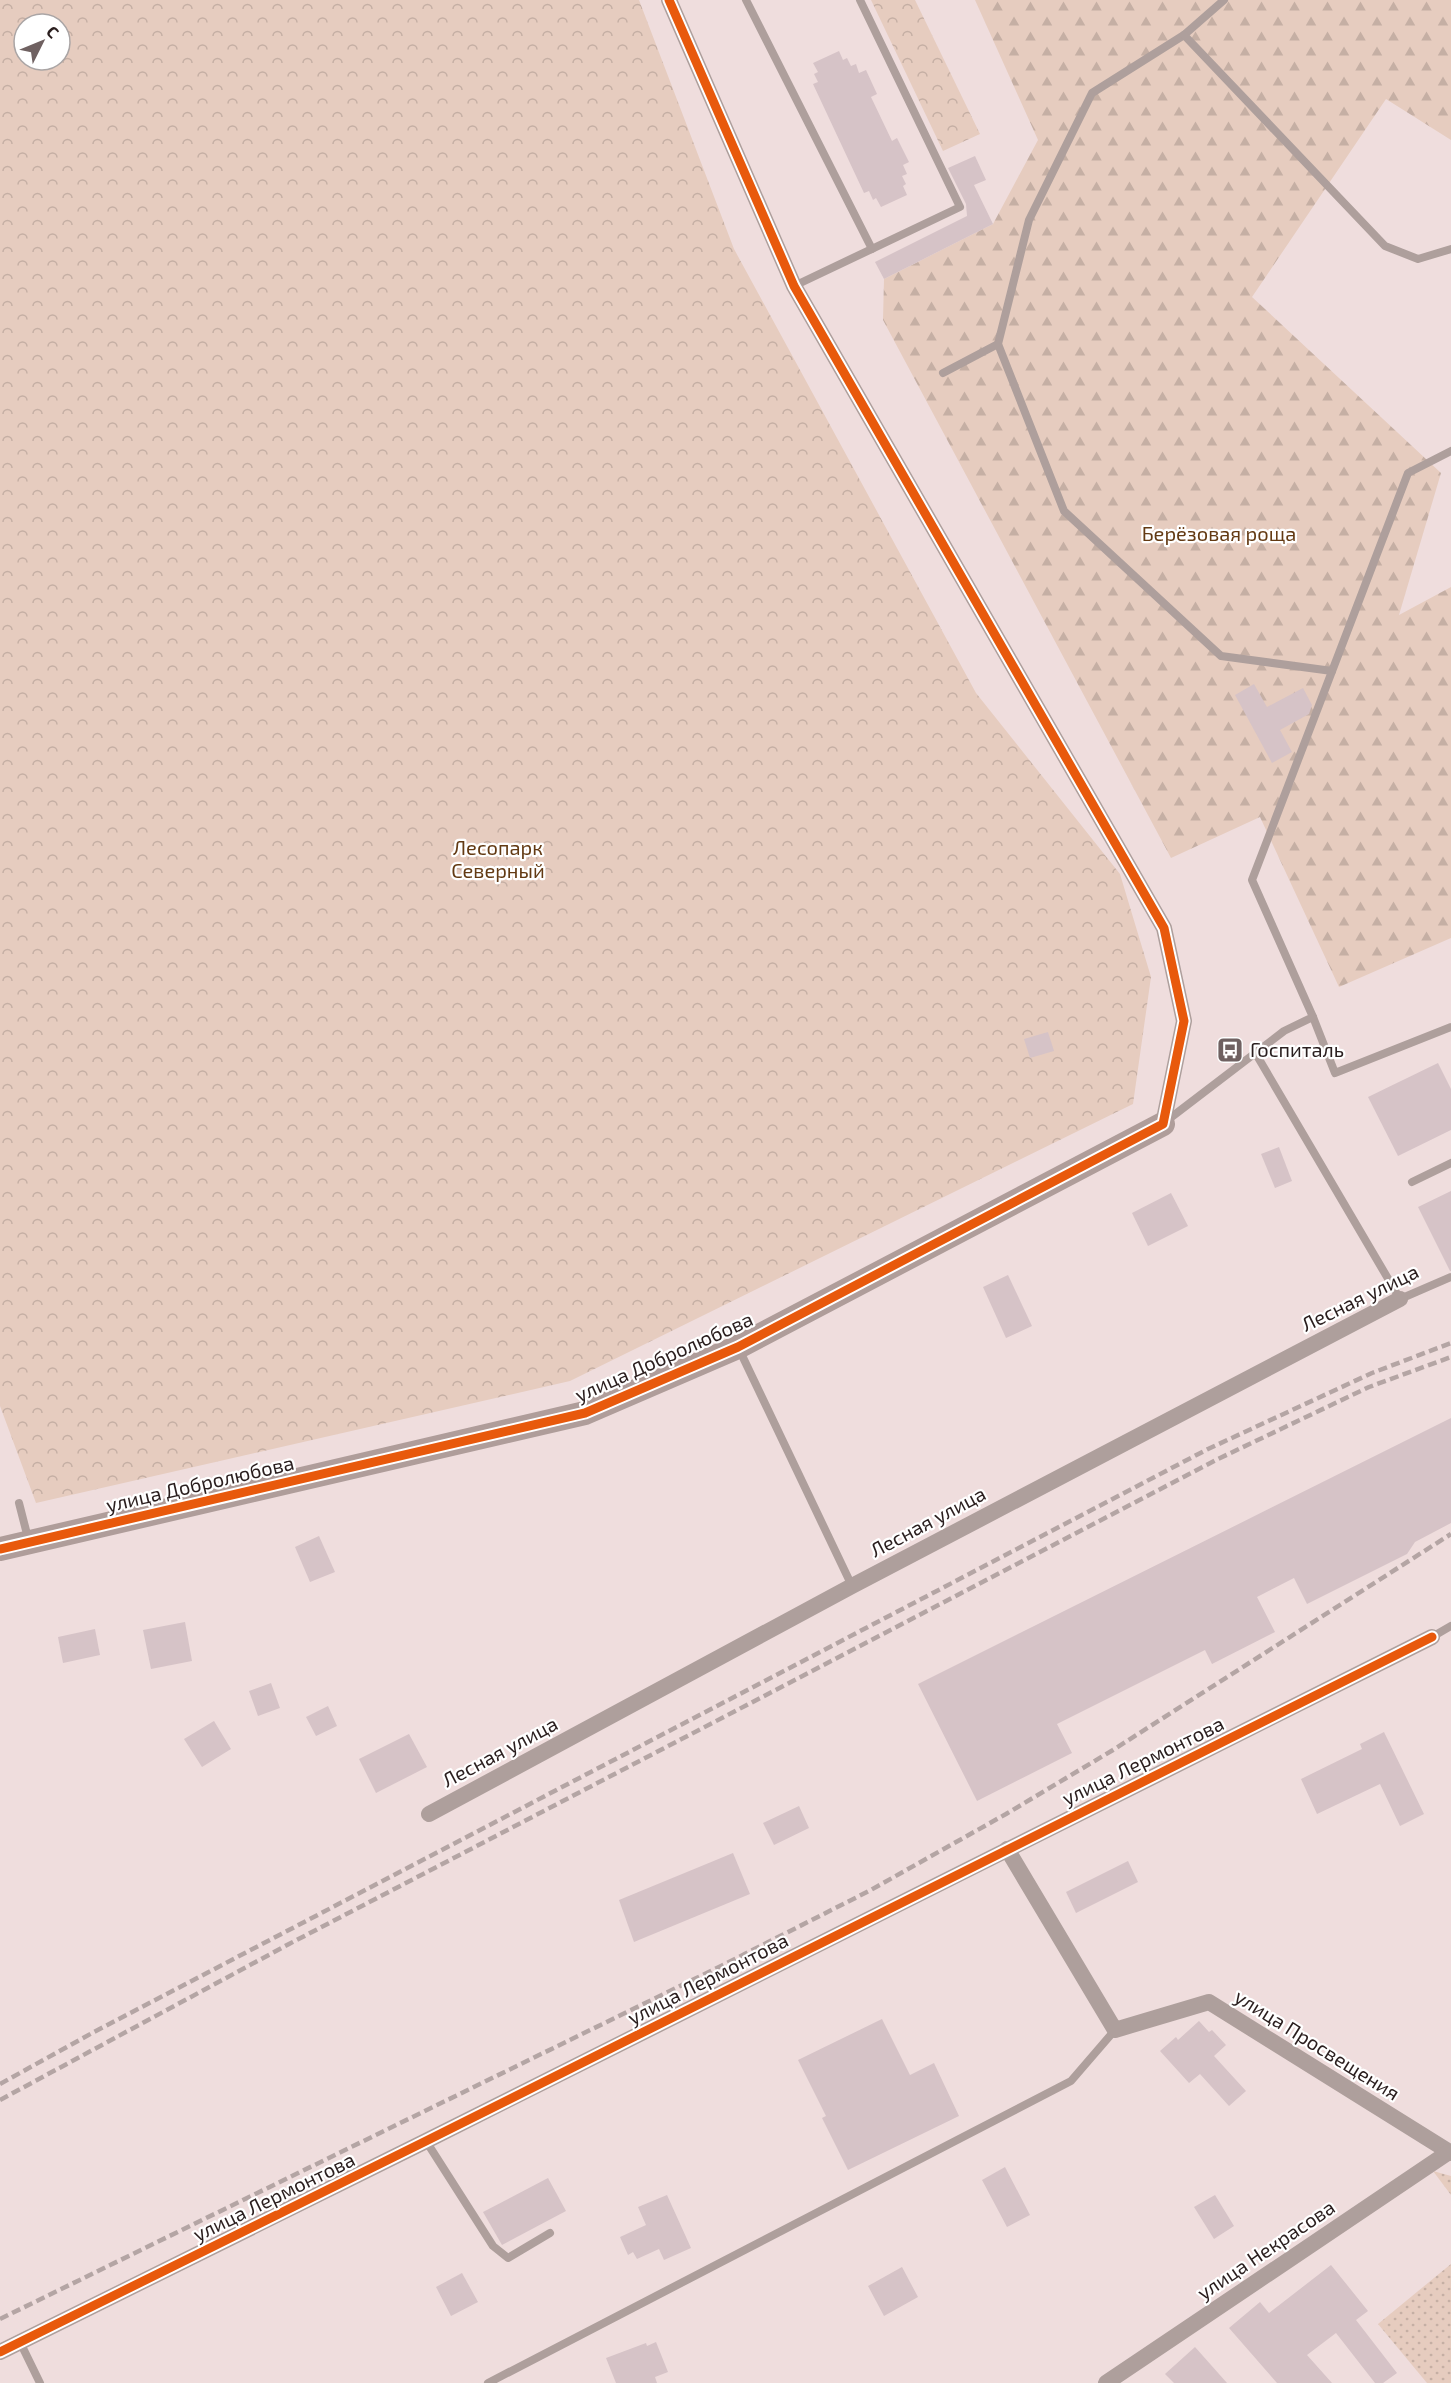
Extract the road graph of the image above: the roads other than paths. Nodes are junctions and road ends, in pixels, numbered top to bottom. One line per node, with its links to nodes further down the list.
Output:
1 (669, 0): 8 (street)
2 (746, 0): 6 (lane)
3 (860, 0): 6 (lane)
4 (1224, 0): 5 (lane)
5 (1184, 36): 7 (lane); 9 (lane)
6 (872, 249): 8 (lane)
7 (1451, 249)
8 (794, 286): 16 (street)
9 (998, 344): 10 (lane); 12 (lane)
10 (943, 373)
11 (1451, 451): 12 (lane)
12 (1332, 671): 13 (lane)
13 (1313, 1017): 14 (lane); 15 (lane)
14 (1451, 1027)
15 (1256, 1054): 16 (lane); 20 (lane)
16 (1162, 1124): 21 (street, улица Добролюбова)
17 (1451, 1163): 18 (lane)
18 (1412, 1182)
19 (1451, 1277): 20 (lane, Лесная улица)
20 (1400, 1299): 25 (street, Лесная улица)
21 (738, 1347): 23 (street, улица Добролюбова); 25 (lane)
22 (19, 1503): 23 (lane)
23 (29, 1542): 24 (street, улица Добролюбова)
24 (0, 1549)
25 (852, 1586): 28 (street, Лесная улица)
26 (1451, 1626): 27 (lane)
27 (1432, 1637): 29 (street, улица Лермонтова)
28 (429, 1814)
29 (1007, 1849): 30 (street); 31 (street, улица Лермонтова)
30 (1115, 2030): 32 (street, улица Просвещения); 37 (lane)
31 (426, 2141): 33 (lane); 34 (street, улица Лермонтова)
32 (1450, 2152): 38 (street, улица Некрасова)
33 (550, 2233)
34 (20, 2342): 35 (street, улица Лермонтова); 36 (lane)
35 (0, 2352)
36 (40, 2383)
37 (488, 2383)
38 (1107, 2383)

